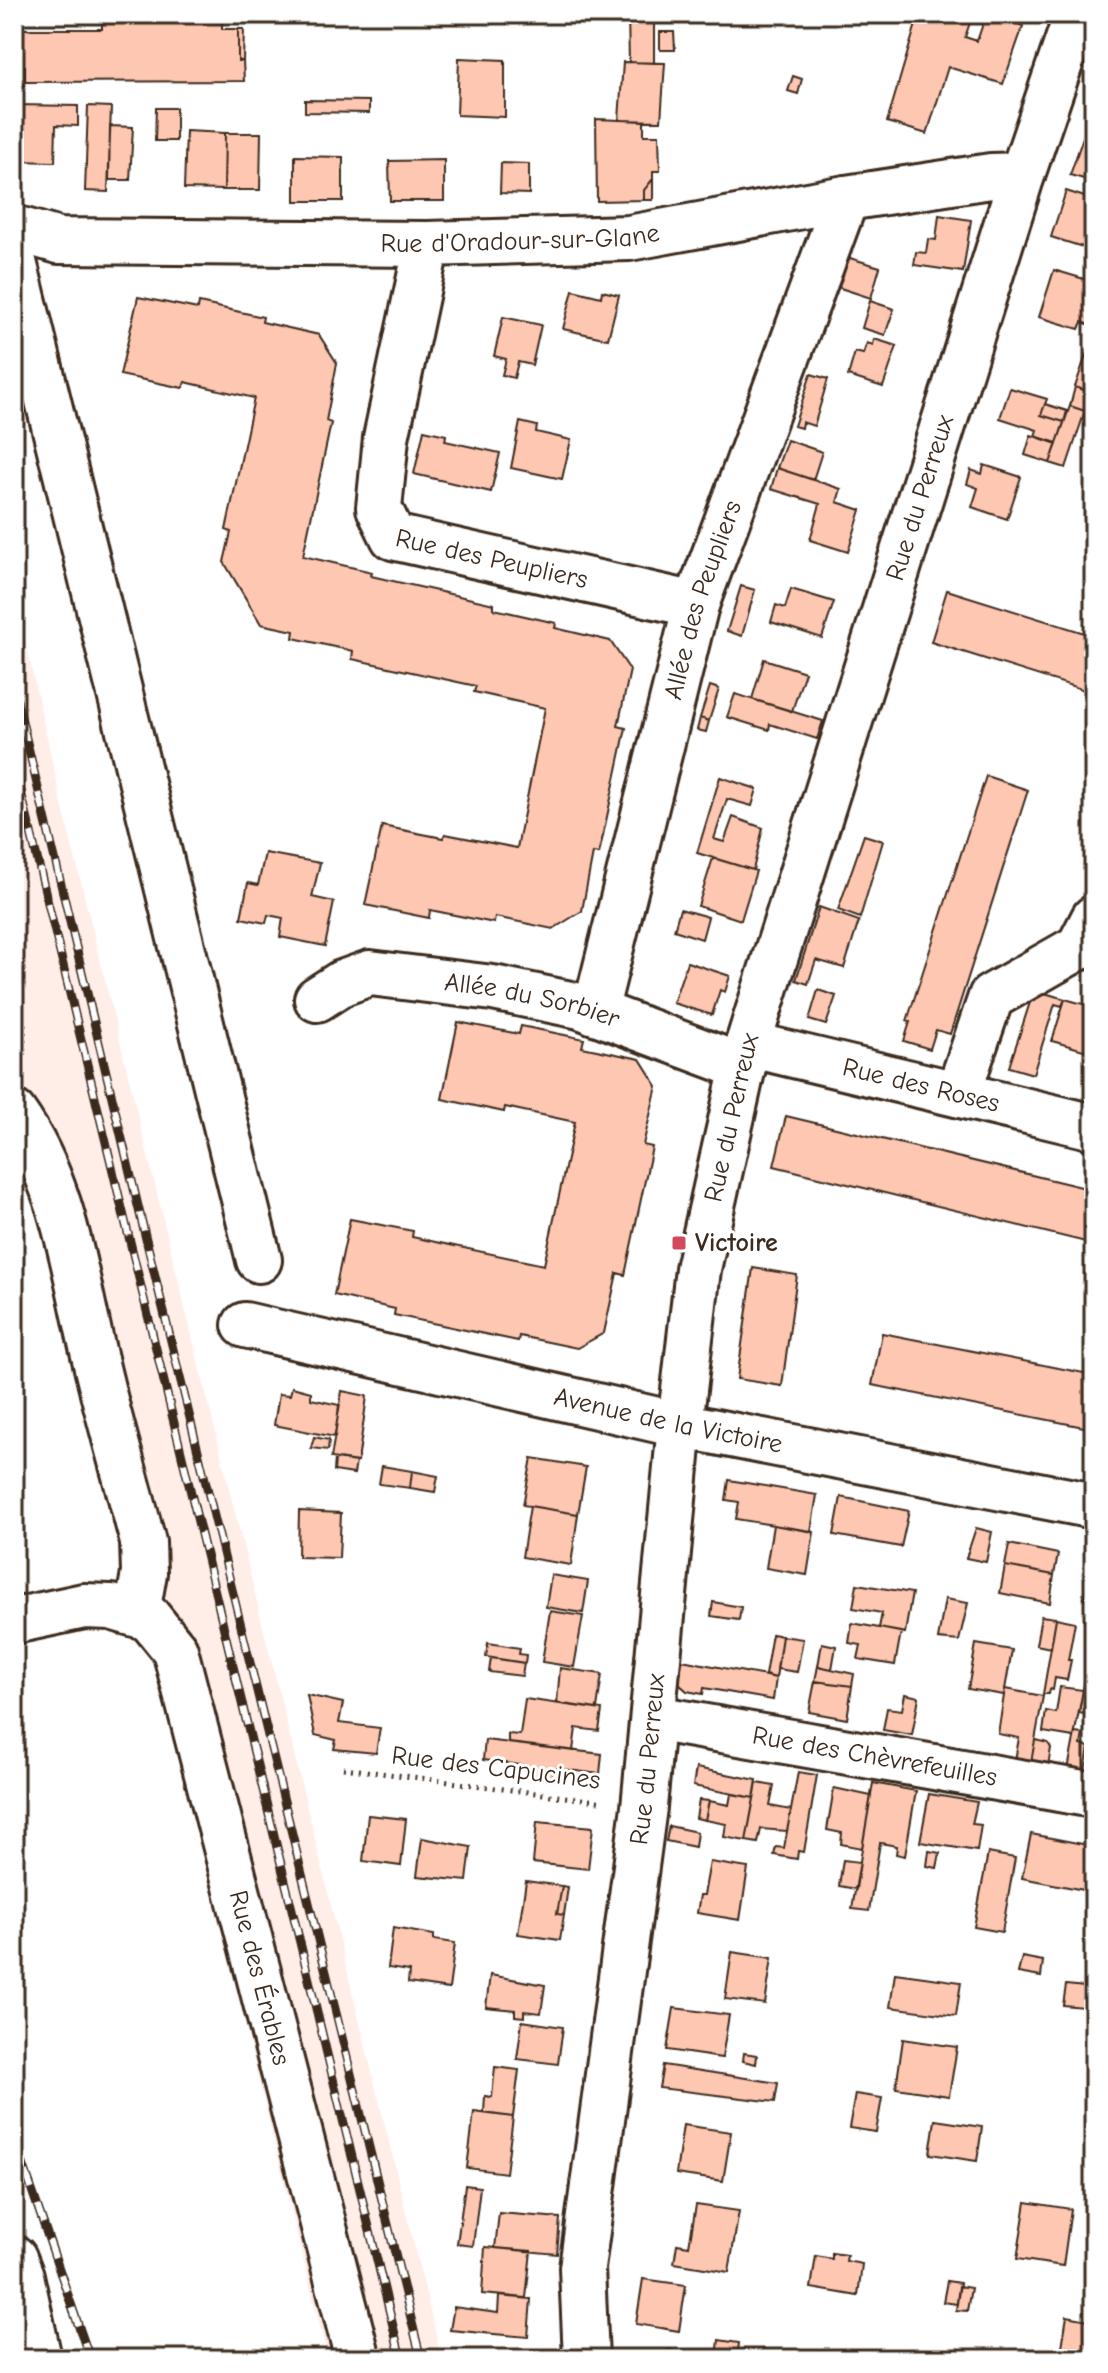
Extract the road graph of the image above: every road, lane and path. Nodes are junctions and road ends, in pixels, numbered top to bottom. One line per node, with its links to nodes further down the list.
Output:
1 (1077, 14): 2 (street, Rue du Perreux)
2 (1022, 175): 3 (street, Rue d'Oradour-sur-Glane); 12 (street, Rue du Perreux)
3 (846, 198): 5 (street, Rue d'Oradour-sur-Glane); 7 (street, Allée des Peupliers)
4 (14, 228): 5 (street, Rue d'Oradour-sur-Glane)
5 (427, 244): 7 (street, Rue des Peupliers)
6 (14, 262): 16 (street)
7 (696, 605): 11 (street, Allée des Peupliers)
8 (1094, 918): 13 (street)
9 (14, 977): 14 (path)
10 (317, 999): 11 (street, Allée du Sorbier)
11 (595, 1012): 12 (street, Allée du Sorbier)
12 (746, 1056): 13 (street, Rue des Roses); 18 (street, Rue du Perreux)
13 (958, 1094): 15 (street, Rue des Roses)
14 (14, 1113): 20 (street)
15 (1094, 1127)
16 (259, 1260)
17 (245, 1325): 18 (street, Avenue de la Victoire)
18 (680, 1425): 19 (street, Avenue de la Victoire); 22 (street, Rue du Perreux)
19 (1094, 1506)
20 (137, 1613): 21 (street); 28 (street, Rue des Érables)
21 (14, 1621)
22 (654, 1718): 24 (street, Rue des Chèvrefeuilles); 25 (street, Rue du Perreux)
23 (343, 1768): 25 (path, Rue des Capucines)
24 (1094, 1795)
25 (644, 1807): 29 (street, Rue du Perreux)
26 (14, 2258): 27 (street)
27 (39, 2359)
28 (358, 2359)
29 (586, 2359)

